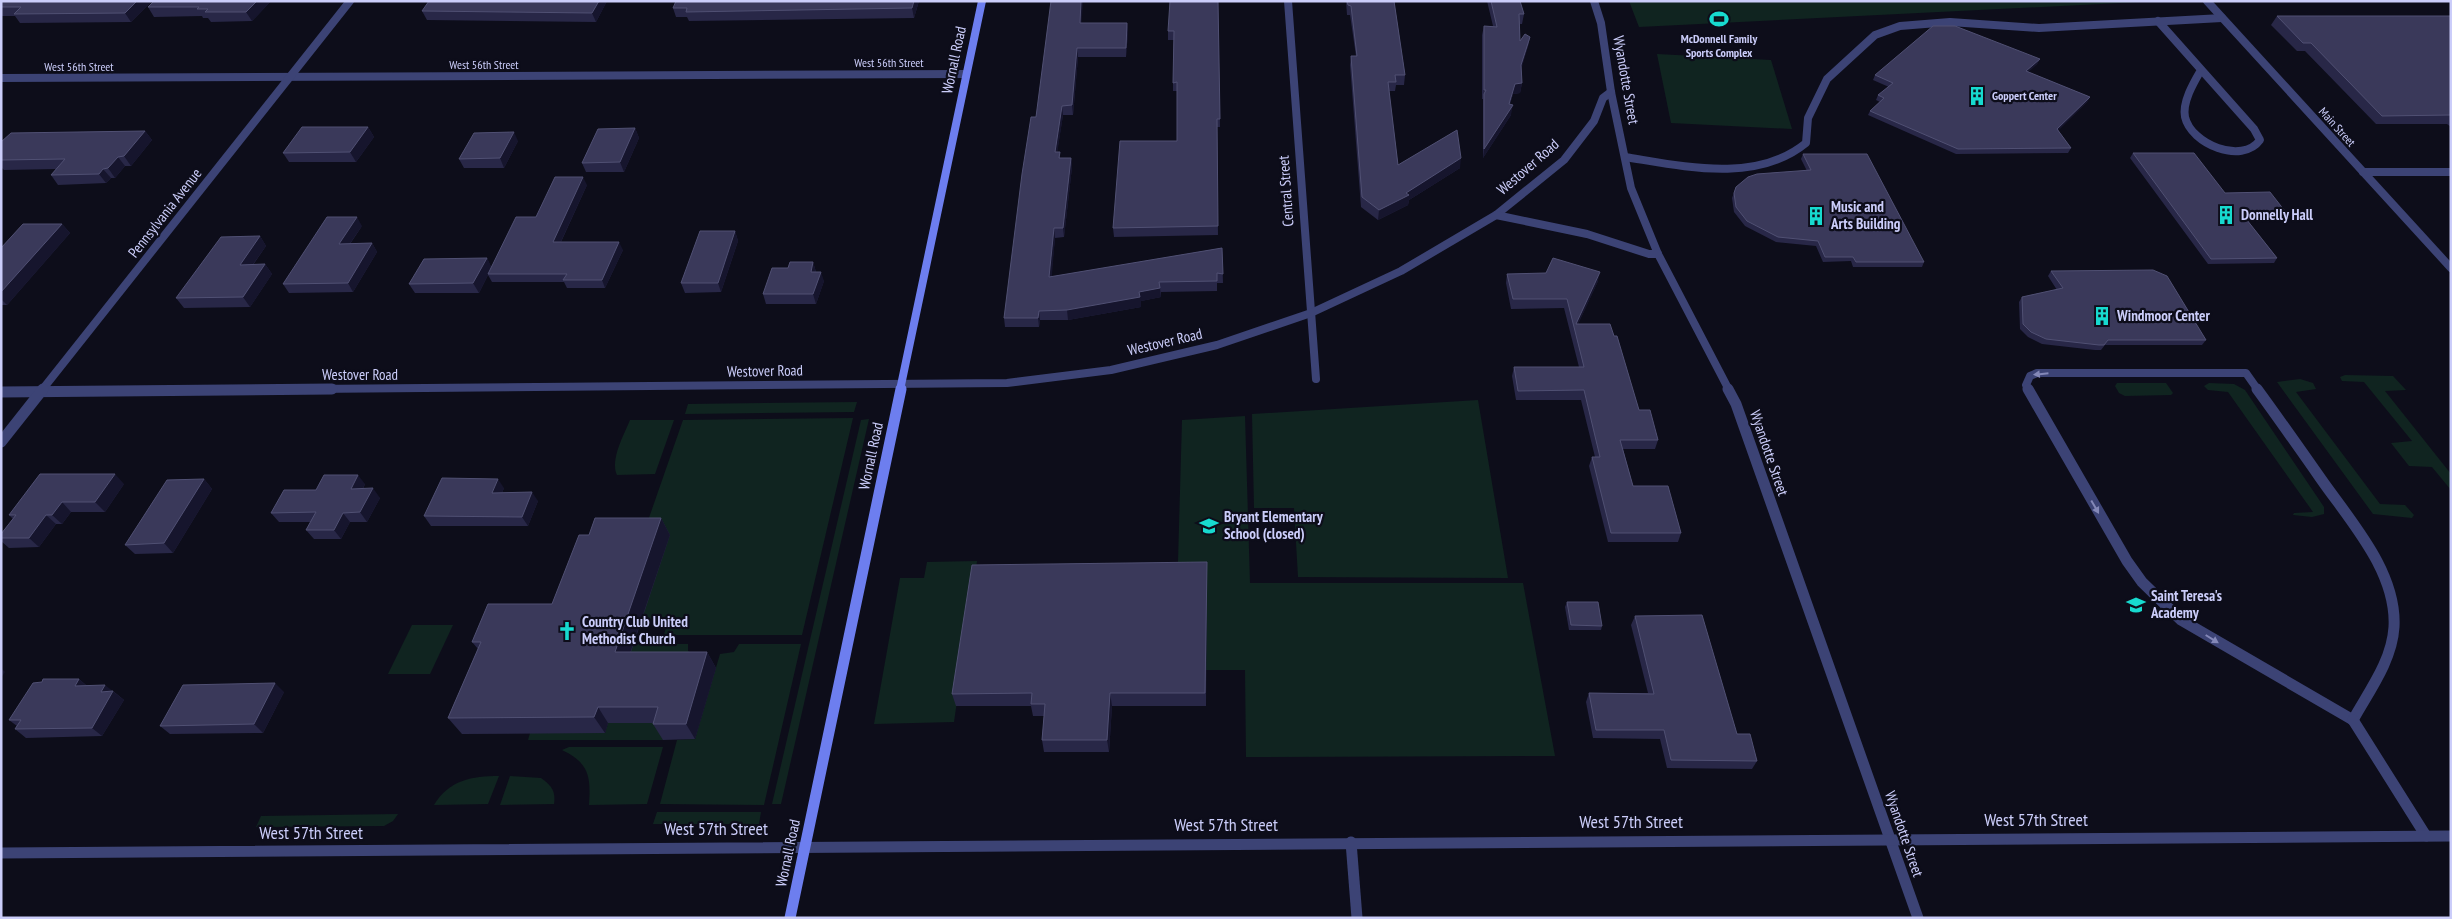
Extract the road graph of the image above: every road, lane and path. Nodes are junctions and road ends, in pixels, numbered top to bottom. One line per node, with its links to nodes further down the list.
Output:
1 (350, 1): 10 (street, Pennsylvania Avenue)
2 (982, 1): 9 (main road, Wornall Road)
3 (1288, 1): 19 (street, Central Street)
4 (1594, 1): 12 (street, Wyandotte Street)
5 (2207, 1): 6 (street, Main Street)
6 (2222, 18): 7 (street); 14 (street, Main Street)
7 (2158, 22): 8 (street); 13 (street)
8 (2201, 70): 8 (street)
9 (966, 74): 10 (street, West 56th Street); 21 (main road, Wornall Road)
10 (290, 77): 11 (street, West 56th Street); 23 (street, Pennsylvania Avenue)
11 (1, 78)
12 (1611, 92): 13 (street, Wyandotte Street); 16 (street, Westover Road)
13 (1625, 157): 17 (street, Wyandotte Street)
14 (2363, 172): 15 (street); 18 (street, Main Street)
15 (2451, 172)
16 (1496, 215): 17 (street, Westover Road); 19 (street, Westover Road)
17 (1658, 254): 28 (street, Wyandotte Street)
18 (2451, 268)
19 (1311, 313): 20 (street, Central Street); 21 (street, Westover Road)
20 (1316, 379)
21 (901, 385): 23 (street, Westover Road); 30 (main road, Wornall Road)
22 (1, 392): 23 (street, Westover Road)
23 (41, 392): 24 (street, Pennsylvania Avenue)
24 (1, 442)
25 (2353, 720): 25 (street, one-way to 25); 26 (street)
26 (2426, 836): 27 (street, West 57th Street); 28 (street, West 57th Street)
27 (2451, 836)
28 (1890, 838): 29 (street, West 57th Street); 34 (street, Wyandotte Street)
29 (1352, 842): 30 (street, West 57th Street); 33 (street)
30 (805, 846): 31 (street, West 57th Street); 32 (main road, Wornall Road)
31 (1, 853)
32 (790, 918)
33 (1357, 918)
34 (1918, 918)

